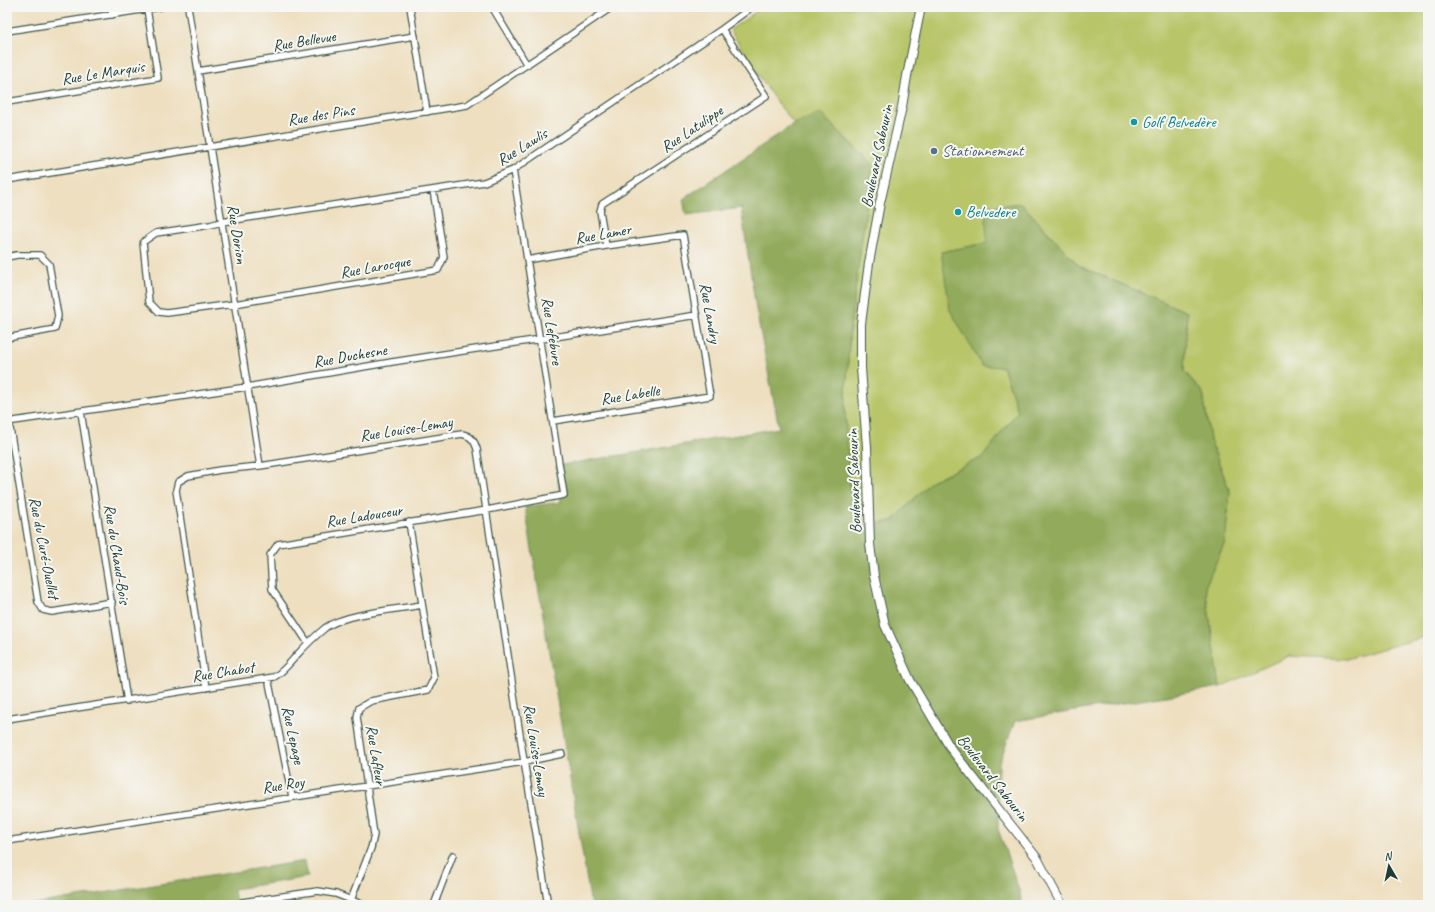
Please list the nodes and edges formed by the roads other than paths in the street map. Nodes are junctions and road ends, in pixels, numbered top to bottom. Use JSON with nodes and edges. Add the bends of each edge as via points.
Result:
{"nodes":[{"id":1,"x":111,"y":7,"type":"edge"},
{"id":2,"x":160,"y":7,"type":"edge"},
{"id":3,"x":188,"y":7,"type":"edge"},
{"id":4,"x":410,"y":7,"type":"edge"},
{"id":5,"x":492,"y":7,"type":"edge"},
{"id":6,"x":612,"y":7,"type":"edge"},
{"id":7,"x":749,"y":7,"type":"edge"},
{"id":8,"x":921,"y":7,"type":"edge"},
{"id":9,"x":147,"y":9,"type":"junction"},
{"id":10,"x":112,"y":14,"type":"junction"},
{"id":11,"x":722,"y":29,"type":"junction"},
{"id":12,"x":7,"y":31,"type":"edge"},
{"id":13,"x":415,"y":36,"type":"junction"},
{"id":14,"x":527,"y":65,"type":"junction"},
{"id":15,"x":198,"y":71,"type":"junction"},
{"id":16,"x":7,"y":102,"type":"edge"},
{"id":17,"x":427,"y":112,"type":"junction"},
{"id":18,"x":210,"y":146,"type":"junction"},
{"id":19,"x":513,"y":170,"type":"junction"},
{"id":20,"x":7,"y":180,"type":"edge"},
{"id":21,"x":433,"y":190,"type":"junction"},
{"id":22,"x":222,"y":222,"type":"junction"},
{"id":23,"x":683,"y":235,"type":"joint"},
{"id":24,"x":606,"y":246,"type":"junction"},
{"id":25,"x":7,"y":257,"type":"edge"},
{"id":26,"x":527,"y":260,"type":"junction"},
{"id":27,"x":234,"y":304,"type":"junction"},
{"id":28,"x":697,"y":314,"type":"junction"},
{"id":29,"x":7,"y":338,"type":"edge"},
{"id":30,"x":540,"y":339,"type":"junction"},
{"id":31,"x":247,"y":386,"type":"junction"},
{"id":32,"x":710,"y":396,"type":"joint"},
{"id":33,"x":82,"y":412,"type":"junction"},
{"id":34,"x":553,"y":421,"type":"junction"},
{"id":35,"x":8,"y":422,"type":"edge"},
{"id":36,"x":260,"y":466,"type":"junction"},
{"id":37,"x":564,"y":495,"type":"joint"},
{"id":38,"x":487,"y":510,"type":"junction"},
{"id":39,"x":409,"y":522,"type":"junction"},
{"id":40,"x":112,"y":602,"type":"junction"},
{"id":41,"x":422,"y":605,"type":"junction"},
{"id":42,"x":308,"y":643,"type":"junction"},
{"id":43,"x":268,"y":678,"type":"junction"},
{"id":44,"x":206,"y":688,"type":"junction"},
{"id":45,"x":127,"y":701,"type":"junction"},
{"id":46,"x":7,"y":719,"type":"edge"},
{"id":47,"x":562,"y":754,"type":"dead end"},
{"id":48,"x":524,"y":762,"type":"junction"},
{"id":49,"x":367,"y":786,"type":"junction"},
{"id":50,"x":292,"y":797,"type":"junction"},
{"id":51,"x":7,"y":840,"type":"edge"},
{"id":52,"x":453,"y":856,"type":"dead end"},
{"id":53,"x":351,"y":900,"type":"junction"},
{"id":54,"x":242,"y":902,"type":"dead end"},
{"id":55,"x":364,"y":905,"type":"edge"},
{"id":56,"x":434,"y":905,"type":"edge"},
{"id":57,"x":548,"y":905,"type":"edge"},
{"id":58,"x":1062,"y":905,"type":"edge"}],
"edges":[{"from":1,"to":10,"type":"street"},
{"from":2,"to":9,"type":"street"},
{"from":3,"to":15,"type":"street","name":"Rue Dorion"},
{"from":4,"to":13,"type":"street"},
{"from":5,"to":14,"type":"street"},
{"from":6,"to":14,"type":"street","name":"Rue des Pins"},
{"from":7,"to":11,"type":"street","name":"Rue Lawlis"},
{"from":8,"to":58,"type":"street","name":"Boulevard Sabourin","via":[[868,268],[861,324],[870,544],[874,576],[885,625],[910,680],[951,748],[1038,858]]},
{"from":9,"to":10,"type":"street"},
{"from":9,"to":16,"type":"street","name":"Rue Le Marquis","via":[[158,78]]},
{"from":10,"to":12,"type":"street"},
{"from":11,"to":19,"type":"street","name":"Rue Lawlis"},
{"from":11,"to":24,"type":"street","name":"Rue Latulippe","via":[[766,96],[602,204],[600,210]]},
{"from":13,"to":15,"type":"street","name":"Rue Bellevue"},
{"from":13,"to":17,"type":"street"},
{"from":14,"to":17,"type":"street","name":"Rue des Pins","via":[[467,105]]},
{"from":15,"to":18,"type":"street","name":"Rue Dorion"},
{"from":17,"to":18,"type":"street","name":"Rue des Pins"},
{"from":18,"to":20,"type":"street","name":"Rue des Pins"},
{"from":18,"to":22,"type":"street","name":"Rue Dorion"},
{"from":19,"to":21,"type":"street","name":"Rue Lawlis","via":[[484,182]]},
{"from":19,"to":26,"type":"street","name":"Rue Lefebvre"},
{"from":21,"to":22,"type":"street","name":"Rue Lawlis"},
{"from":21,"to":27,"type":"street","name":"Rue Larocque","via":[[444,257],[438,270]]},
{"from":22,"to":27,"type":"street","name":"Rue Dorion"},
{"from":22,"to":27,"type":"street","name":"Rue Lawlis","via":[[156,233],[143,242],[149,302],[159,312],[167,313]]},
{"from":23,"to":24,"type":"street","name":"Rue Lamer"},
{"from":23,"to":28,"type":"street","name":"Rue Landry"},
{"from":24,"to":26,"type":"street","name":"Rue Lamer"},
{"from":25,"to":29,"type":"street","via":[[40,255],[49,264],[58,316],[54,329]]},
{"from":26,"to":30,"type":"street","name":"Rue Lefebvre"},
{"from":27,"to":31,"type":"street","name":"Rue Dorion"},
{"from":28,"to":30,"type":"street","name":"Rue Duchesne"},
{"from":28,"to":32,"type":"street","name":"Rue Landry"},
{"from":30,"to":31,"type":"street","name":"Rue Duchesne"},
{"from":30,"to":34,"type":"street","name":"Rue Lefebvre"},
{"from":31,"to":33,"type":"street","name":"Rue Duchesne"},
{"from":31,"to":36,"type":"street","name":"Rue Dorion"},
{"from":32,"to":34,"type":"street","name":"Rue Labelle"},
{"from":33,"to":35,"type":"street","name":"Rue Duchesne"},
{"from":33,"to":40,"type":"street","name":"Rue du Chaud-Bois"},
{"from":34,"to":37,"type":"street","name":"Rue Lefebvre"},
{"from":35,"to":40,"type":"street","name":"Rue du Curé-Ouellet","via":[[38,602],[43,610],[52,612]]},
{"from":36,"to":38,"type":"street","name":"Rue Louise-Lemay","via":[[462,434],[469,435],[477,449]]},
{"from":36,"to":44,"type":"street","name":"Rue Louise-Lemay","via":[[188,476],[178,482],[176,490]]},
{"from":37,"to":38,"type":"street","name":"Rue Ladouceur"},
{"from":38,"to":39,"type":"street","name":"Rue Ladouceur"},
{"from":38,"to":48,"type":"street","name":"Rue Louise-Lemay"},
{"from":39,"to":41,"type":"street","name":"Rue Lafleur"},
{"from":39,"to":42,"type":"street","name":"Rue Ladouceur","via":[[278,544],[270,554],[272,589]]},
{"from":40,"to":45,"type":"street","name":"Rue du Chaud-Bois"},
{"from":41,"to":42,"type":"street","name":"Rue Chabot","via":[[350,617],[324,629]]},
{"from":41,"to":49,"type":"street","name":"Rue Lafleur","via":[[434,678],[428,690],[371,701],[359,708],[357,717]]},
{"from":42,"to":43,"type":"street","name":"Rue Chabot","via":[[281,672]]},
{"from":43,"to":44,"type":"street","name":"Rue Chabot"},
{"from":43,"to":50,"type":"street","name":"Rue Lepage"},
{"from":44,"to":45,"type":"street","name":"Rue Chabot"},
{"from":45,"to":46,"type":"street","name":"Rue Chabot"},
{"from":47,"to":48,"type":"street","name":"Rue Roy"},
{"from":48,"to":49,"type":"street","name":"Rue Roy"},
{"from":48,"to":57,"type":"street","name":"Rue Louise-Lemay"},
{"from":49,"to":50,"type":"street","name":"Rue Roy"},
{"from":49,"to":53,"type":"street","name":"Rue Lafleur","via":[[373,840]]},
{"from":50,"to":51,"type":"street","name":"Rue Roy"},
{"from":52,"to":56,"type":"street"},
{"from":53,"to":54,"type":"street","via":[[318,891]]},
{"from":53,"to":55,"type":"street"}]}
